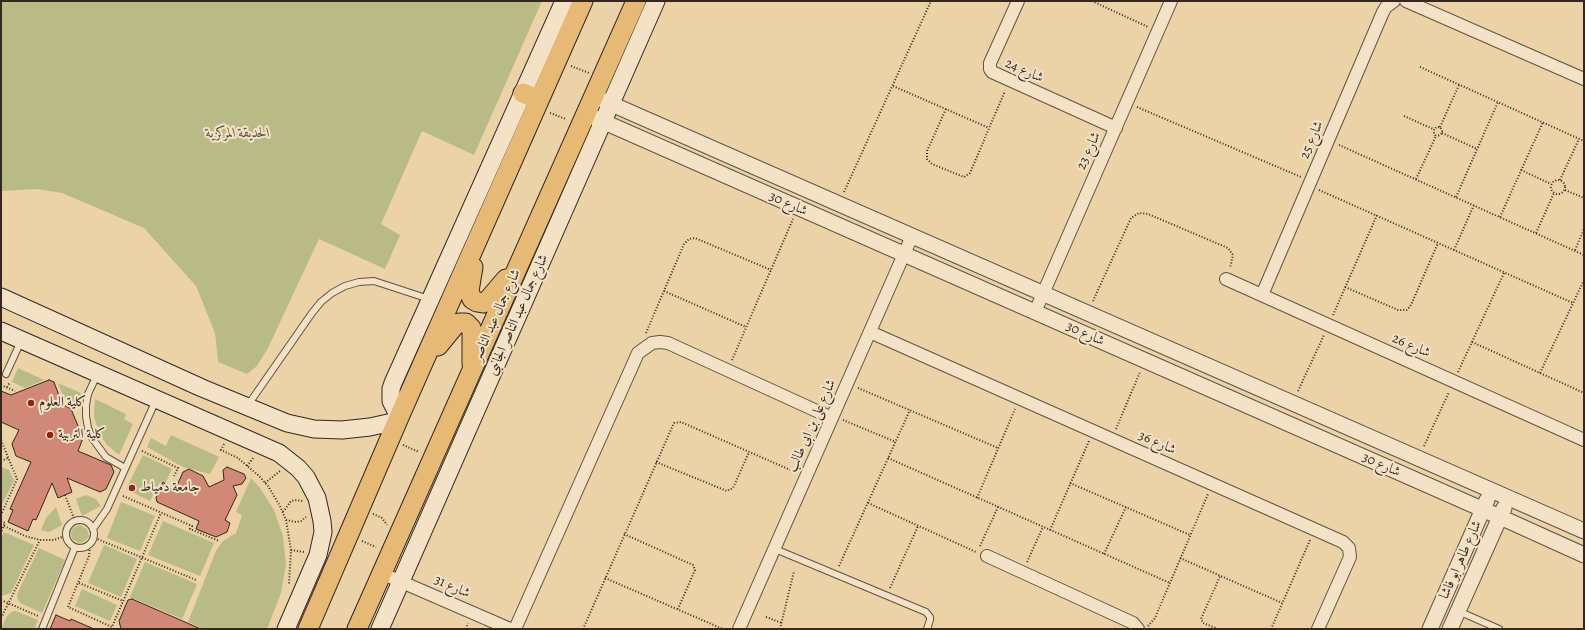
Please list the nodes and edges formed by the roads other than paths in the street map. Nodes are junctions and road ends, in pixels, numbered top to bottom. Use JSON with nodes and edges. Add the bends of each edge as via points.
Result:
{"nodes":[{"id":1,"x":564,"y":1,"type":"edge"},
{"id":2,"x":583,"y":1,"type":"edge"},
{"id":3,"x":636,"y":1,"type":"edge"},
{"id":4,"x":656,"y":1,"type":"edge"},
{"id":5,"x":1018,"y":1,"type":"edge"},
{"id":6,"x":1171,"y":1,"type":"edge"},
{"id":7,"x":1394,"y":1,"type":"edge"},
{"id":8,"x":1406,"y":1,"type":"edge"},
{"id":9,"x":1584,"y":79,"type":"edge"},
{"id":10,"x":533,"y":100,"type":"junction"},
{"id":11,"x":602,"y":100,"type":"junction"},
{"id":12,"x":590,"y":121,"type":"junction"},
{"id":13,"x":1116,"y":128,"type":"junction"},
{"id":14,"x":912,"y":236,"type":"junction"},
{"id":15,"x":478,"y":240,"type":"junction"},
{"id":16,"x":904,"y":255,"type":"junction"},
{"id":17,"x":519,"y":265,"type":"junction"},
{"id":18,"x":1226,"y":279,"type":"road end"},
{"id":19,"x":1043,"y":294,"type":"junction"},
{"id":20,"x":1262,"y":295,"type":"junction"},
{"id":21,"x":1,"y":297,"type":"edge"},
{"id":22,"x":430,"y":299,"type":"junction"},
{"id":23,"x":1035,"y":312,"type":"junction"},
{"id":24,"x":1,"y":331,"type":"edge"},
{"id":25,"x":870,"y":332,"type":"junction"},
{"id":26,"x":21,"y":340,"type":"junction"},
{"id":27,"x":422,"y":367,"type":"junction"},
{"id":28,"x":472,"y":369,"type":"junction"},
{"id":29,"x":98,"y":373,"type":"junction"},
{"id":30,"x":6,"y":374,"type":"dead end"},
{"id":31,"x":202,"y":388,"type":"junction"},
{"id":32,"x":157,"y":398,"type":"junction"},
{"id":33,"x":247,"y":407,"type":"junction"},
{"id":34,"x":191,"y":414,"type":"junction"},
{"id":35,"x":833,"y":417,"type":"junction"},
{"id":36,"x":399,"y":418,"type":"junction"},
{"id":37,"x":1584,"y":440,"type":"edge"},
{"id":38,"x":125,"y":468,"type":"junction"},
{"id":39,"x":1492,"y":490,"type":"junction"},
{"id":40,"x":1509,"y":497,"type":"junction"},
{"id":41,"x":1483,"y":510,"type":"junction"},
{"id":42,"x":1500,"y":516,"type":"junction"},
{"id":43,"x":93,"y":529,"type":"junction"},
{"id":44,"x":1584,"y":530,"type":"edge"},
{"id":45,"x":75,"y":547,"type":"junction"},
{"id":46,"x":775,"y":549,"type":"junction"},
{"id":47,"x":1584,"y":555,"type":"edge"},
{"id":48,"x":987,"y":556,"type":"dead end"},
{"id":49,"x":381,"y":573,"type":"junction"},
{"id":50,"x":401,"y":582,"type":"junction"},
{"id":51,"x":1458,"y":611,"type":"junction"},
{"id":52,"x":42,"y":629,"type":"edge"},
{"id":53,"x":286,"y":629,"type":"edge"},
{"id":54,"x":308,"y":629,"type":"edge"},
{"id":55,"x":357,"y":629,"type":"edge"},
{"id":56,"x":380,"y":629,"type":"edge"},
{"id":57,"x":510,"y":629,"type":"edge"},
{"id":58,"x":515,"y":629,"type":"edge"},
{"id":59,"x":739,"y":629,"type":"edge"},
{"id":60,"x":927,"y":629,"type":"edge"},
{"id":61,"x":1138,"y":629,"type":"edge"},
{"id":62,"x":1318,"y":629,"type":"edge"},
{"id":63,"x":1430,"y":629,"type":"edge"},
{"id":64,"x":1450,"y":629,"type":"edge"},
{"id":65,"x":1499,"y":629,"type":"edge"}],
"edges":[{"from":1,"to":10,"type":"main road"},
{"from":2,"to":10,"type":"main road","via":[[556,60]]},
{"from":3,"to":11,"type":"main road","name":"شارع جمال عبد الناصر","via":[[602,78]]},
{"from":4,"to":11,"type":"main road"},
{"from":5,"to":13,"type":"street","name":"شارع 24","via":[[990,66],[994,75]]},
{"from":6,"to":13,"type":"street","name":"شارع 23"},
{"from":7,"to":20,"type":"street","name":"شارع 25","via":[[1386,6],[1383,12]]},
{"from":8,"to":9,"type":"street"},
{"from":10,"to":15,"type":"main road"},
{"from":10,"to":22,"type":"main road"},
{"from":11,"to":12,"type":"main road","name":"شارع جمال عبد الناصر"},
{"from":11,"to":14,"type":"street","name":"شارع 30"},
{"from":12,"to":16,"type":"street","name":"شارع 30"},
{"from":12,"to":17,"type":"main road","name":"شارع جمال عبد الناصر"},
{"from":12,"to":50,"type":"main road","name":"شارع جمال عبد الناصر الجانبى"},
{"from":13,"to":19,"type":"street","name":"شارع 23"},
{"from":14,"to":16,"type":"street","name":"شارع على بن ابى طالب"},
{"from":14,"to":19,"type":"street","name":"شارع 30"},
{"from":15,"to":17,"type":"main road","via":[[469,291],[474,301],[482,303],[488,300]]},
{"from":15,"to":27,"type":"main road"},
{"from":16,"to":23,"type":"street","name":"شارع 30"},
{"from":16,"to":25,"type":"street","name":"شارع على بن ابى طالب"},
{"from":17,"to":28,"type":"main road","name":"شارع جمال عبد الناصر"},
{"from":18,"to":20,"type":"street","name":"شارع 26"},
{"from":19,"to":23,"type":"street","name":"شارع 23"},
{"from":19,"to":39,"type":"street","name":"شارع 30"},
{"from":20,"to":37,"type":"street","name":"شارع 26"},
{"from":21,"to":31,"type":"main road"},
{"from":22,"to":33,"type":"lane","via":[[374,282],[359,282],[332,292],[312,313]]},
{"from":22,"to":36,"type":"main road","via":[[391,389],[391,401]]},
{"from":23,"to":41,"type":"street","name":"شارع 30"},
{"from":24,"to":26,"type":"main road"},
{"from":25,"to":35,"type":"street","name":"شارع على بن ابى طالب"},
{"from":25,"to":62,"type":"street","name":"شارع 36","via":[[1343,542],[1349,548],[1350,557]]},
{"from":26,"to":29,"type":"main road"},
{"from":26,"to":30,"type":"lane"},
{"from":27,"to":28,"type":"main road","via":[[454,326],[463,323],[469,325],[472,331]]},
{"from":27,"to":36,"type":"main road"},
{"from":28,"to":49,"type":"main road","name":"شارع جمال عبد الناصر"},
{"from":29,"to":32,"type":"main road"},
{"from":29,"to":38,"type":"lane","via":[[88,394],[88,428],[106,457]]},
{"from":31,"to":33,"type":"main road"},
{"from":31,"to":34,"type":"main road"},
{"from":32,"to":34,"type":"main road"},
{"from":32,"to":38,"type":"lane"},
{"from":33,"to":36,"type":"main road","via":[[287,423],[328,430],[370,428]]},
{"from":34,"to":53,"type":"main road","via":[[279,453],[306,477],[317,498],[321,509],[321,543]]},
{"from":35,"to":46,"type":"street","name":"شارع على بن ابى طالب"},
{"from":35,"to":58,"type":"street","via":[[668,343],[652,344],[638,353]]},
{"from":36,"to":54,"type":"main road"},
{"from":38,"to":43,"type":"lane","via":[[104,514]]},
{"from":39,"to":40,"type":"street","name":"شارع 30"},
{"from":39,"to":41,"type":"street","name":"شارع طاهر ابو فاشا"},
{"from":40,"to":42,"type":"street","name":"شارع طاهر ابو فاشا"},
{"from":40,"to":44,"type":"street","name":"شارع 30"},
{"from":41,"to":42,"type":"street","name":"شارع 30"},
{"from":41,"to":63,"type":"street","name":"شارع طاهر ابو فاشا"},
{"from":42,"to":47,"type":"street","name":"شارع 30"},
{"from":42,"to":51,"type":"street","name":"شارع طاهر ابو فاشا"},
{"from":43,"to":45,"type":"lane","via":[[94,537],[90,544],[83,548]]},
{"from":43,"to":45,"type":"lane","via":[[85,521],[76,521],[68,527],[69,542]]},
{"from":45,"to":52,"type":"lane"},
{"from":46,"to":59,"type":"street","name":"شارع على بن ابى طالب"},
{"from":46,"to":60,"type":"lane","via":[[926,612],[930,617]]},
{"from":48,"to":61,"type":"street","via":[[1133,623]]},
{"from":49,"to":50,"type":"street","name":"شارع 31"},
{"from":49,"to":55,"type":"main road","name":"شارع جمال عبد الناصر"},
{"from":50,"to":56,"type":"main road","name":"شارع جمال عبد الناصر الجانبى"},
{"from":50,"to":57,"type":"street","name":"شارع 31"},
{"from":51,"to":64,"type":"street","name":"شارع طاهر ابو فاشا"},
{"from":51,"to":65,"type":"lane"}]}
